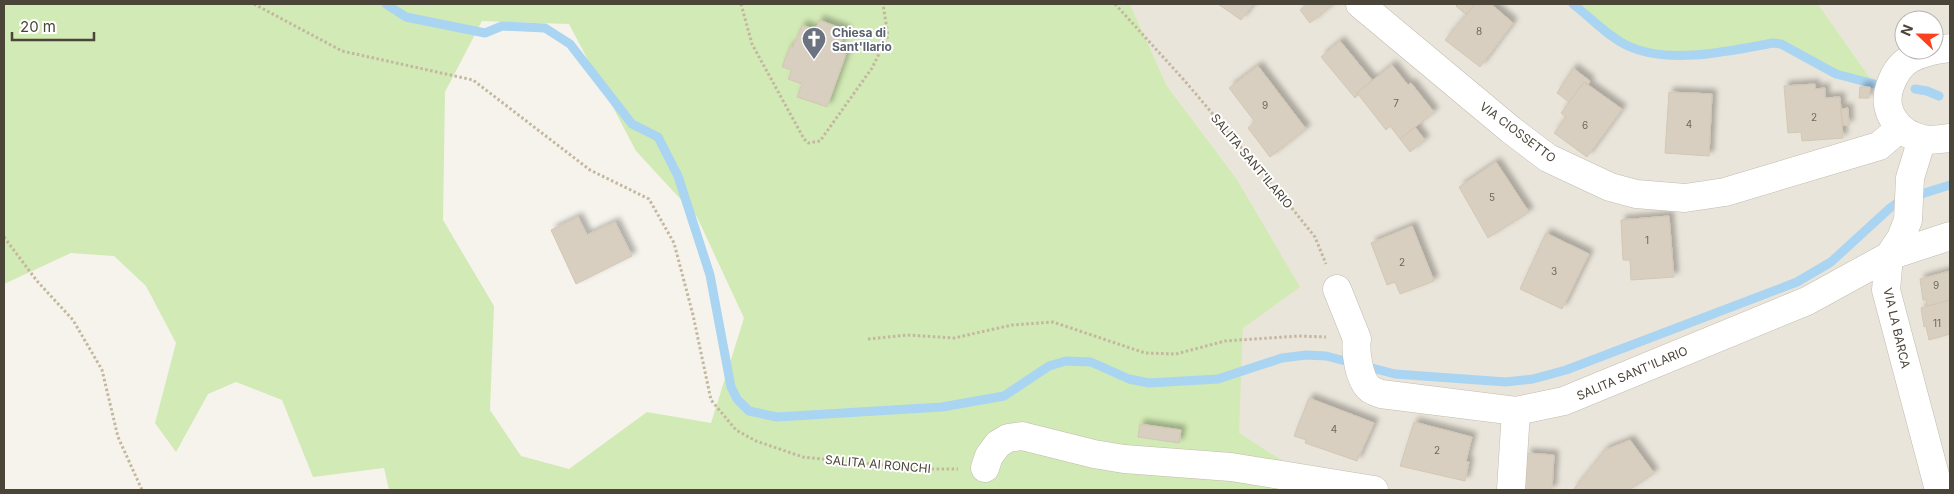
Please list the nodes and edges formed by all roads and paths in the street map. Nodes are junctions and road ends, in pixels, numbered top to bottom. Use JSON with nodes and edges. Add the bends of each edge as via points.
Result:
{"nodes":[{"id":1,"x":254,"y":4,"type":"edge"},
{"id":2,"x":741,"y":4,"type":"edge"},
{"id":3,"x":883,"y":4,"type":"edge"},
{"id":4,"x":1115,"y":4,"type":"edge"},
{"id":5,"x":1360,"y":4,"type":"edge"},
{"id":6,"x":1950,"y":48,"type":"edge"},
{"id":7,"x":1911,"y":133,"type":"junction"},
{"id":8,"x":1950,"y":138,"type":"edge"},
{"id":9,"x":1950,"y":236,"type":"edge"},
{"id":10,"x":4,"y":237,"type":"edge"},
{"id":11,"x":1889,"y":256,"type":"junction"},
{"id":12,"x":1337,"y":289,"type":"joint"},
{"id":13,"x":868,"y":339,"type":"dead end"},
{"id":14,"x":1356,"y":343,"type":"junction"},
{"id":15,"x":1516,"y":412,"type":"junction"},
{"id":16,"x":985,"y":468,"type":"joint"},
{"id":17,"x":142,"y":490,"type":"edge"},
{"id":18,"x":1374,"y":490,"type":"edge"},
{"id":19,"x":1511,"y":490,"type":"edge"},
{"id":20,"x":1939,"y":490,"type":"edge"}],
"edges":[{"from":1,"to":16,"type":"path","name":"SALITA AI RONCHI","via":[[342,51],[472,80],[590,170],[649,200],[674,244],[711,400],[736,430],[756,441],[803,457],[920,469]]},
{"from":2,"to":3,"type":"path","via":[[752,44],[808,143],[820,141],[872,68],[888,36]]},
{"from":4,"to":12,"type":"path","name":"SALITA SANT'ILARIO","via":[[1184,80],[1315,237]]},
{"from":5,"to":7,"type":"street","name":"VIA CIOSSETTO","via":[[1548,158],[1610,187],[1636,194],[1685,198],[1725,192],[1879,146]]},
{"from":6,"to":7,"type":"street","via":[[1926,52],[1910,59],[1893,77],[1887,94],[1889,111]]},
{"from":7,"to":8,"type":"street"},
{"from":7,"to":11,"type":"street","name":"VIA LA BARCA","via":[[1910,198],[1901,238]]},
{"from":9,"to":11,"type":"street","name":"SALITA SANT'ILARIO"},
{"from":10,"to":17,"type":"path","via":[[37,281],[73,320],[102,370],[118,437]]},
{"from":11,"to":15,"type":"street","name":"SALITA SANT'ILARIO","via":[[1807,301],[1564,401]]},
{"from":11,"to":20,"type":"street","name":"VIA LA BARCA","via":[[1886,290]]},
{"from":12,"to":14,"type":"street"},
{"from":13,"to":14,"type":"path","via":[[907,335],[954,338],[1012,325],[1053,322],[1145,352],[1176,354],[1226,341],[1300,336]]},
{"from":14,"to":15,"type":"street","name":"SALITA SANT'ILARIO","via":[[1363,379],[1381,394]]},
{"from":15,"to":19,"type":"street"},
{"from":16,"to":18,"type":"street","via":[[998,444],[1008,438],[1022,436],[1124,459],[1231,466]]}]}
